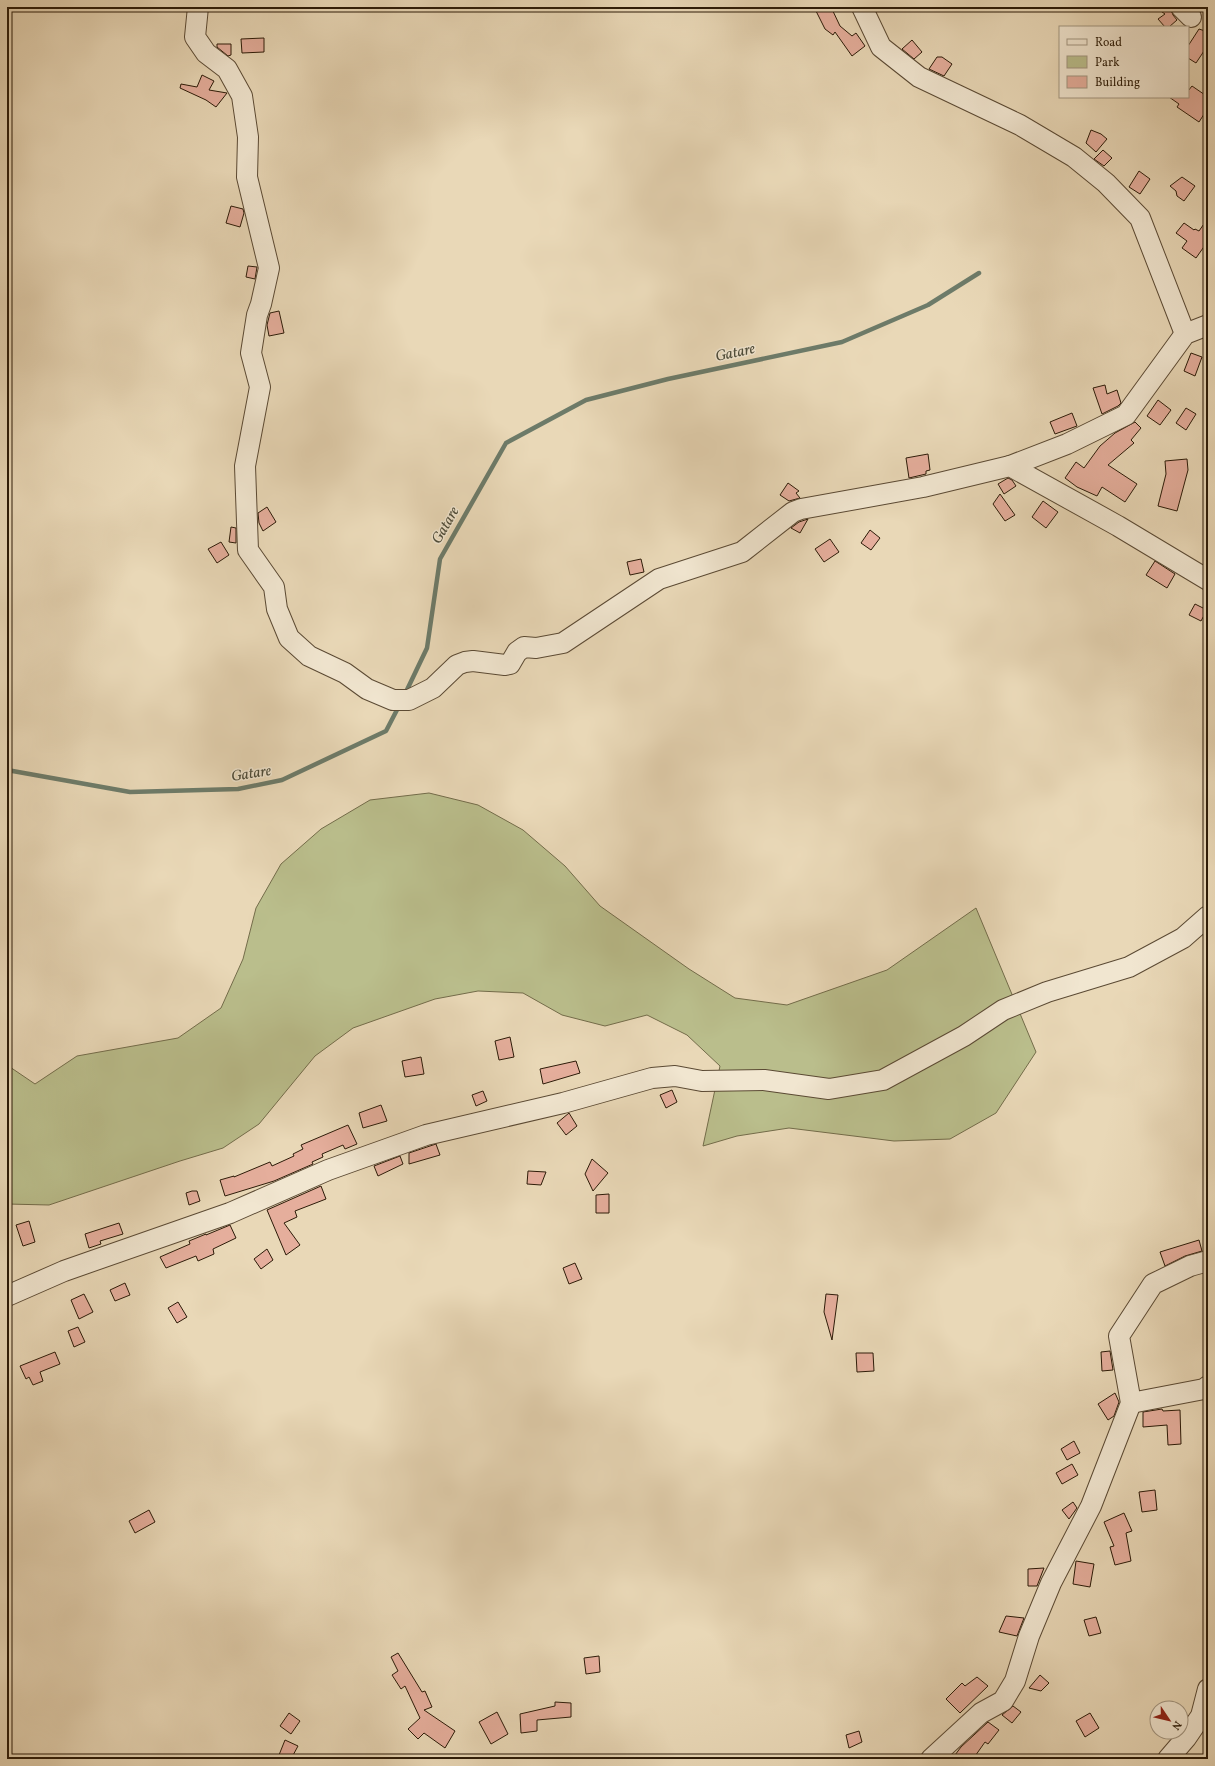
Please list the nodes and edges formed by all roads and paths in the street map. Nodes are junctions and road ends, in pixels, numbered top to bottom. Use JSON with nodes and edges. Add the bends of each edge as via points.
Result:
{"nodes":[{"id":1,"x":198,"y":7,"type":"edge"},
{"id":2,"x":862,"y":7,"type":"edge"},
{"id":3,"x":1208,"y":326,"type":"edge"},
{"id":4,"x":1185,"y":334,"type":"junction"},
{"id":5,"x":1010,"y":466,"type":"junction"},
{"id":6,"x":1208,"y":580,"type":"edge"},
{"id":7,"x":1208,"y":916,"type":"edge"},
{"id":8,"x":1208,"y":1261,"type":"edge"},
{"id":9,"x":7,"y":1296,"type":"edge"},
{"id":10,"x":1208,"y":1386,"type":"edge"},
{"id":11,"x":1131,"y":1403,"type":"junction"},
{"id":12,"x":1208,"y":1689,"type":"edge"},
{"id":13,"x":931,"y":1759,"type":"edge"},
{"id":14,"x":1168,"y":1759,"type":"edge"}],
"edges":[{"from":1,"to":5,"type":"street","via":[[195,37],[206,53],[227,69],[242,96],[248,137],[247,177],[269,268],[256,315],[251,352],[260,387],[245,466],[248,550],[274,587],[277,609],[289,638],[309,656],[345,673],[367,689],[393,700],[409,700],[433,688],[457,665],[465,662],[505,665],[510,664],[517,652],[524,647],[536,648],[563,643],[659,579],[742,552],[793,512],[801,509],[923,487]]},
{"from":2,"to":4,"type":"street","via":[[881,47],[919,77],[1020,125],[1074,157],[1106,183],[1140,218]]},
{"from":3,"to":4,"type":"street"},
{"from":4,"to":5,"type":"street","via":[[1126,415],[1068,444]]},
{"from":5,"to":6,"type":"street"},
{"from":7,"to":9,"type":"street","via":[[1183,938],[1129,967],[1047,992],[1003,1010],[964,1036],[883,1080],[829,1088],[764,1080],[702,1081],[675,1076],[652,1078],[563,1103],[426,1135],[328,1170],[230,1213],[64,1271]]},
{"from":8,"to":11,"type":"street","via":[[1190,1266],[1153,1284],[1119,1336]]},
{"from":10,"to":11,"type":"street","via":[[1204,1389]]},
{"from":11,"to":13,"type":"street","via":[[1091,1506],[1051,1583],[1029,1636],[1015,1681],[1003,1701],[980,1713]]},
{"from":12,"to":14,"type":"street","via":[[1201,1716]]}]}
